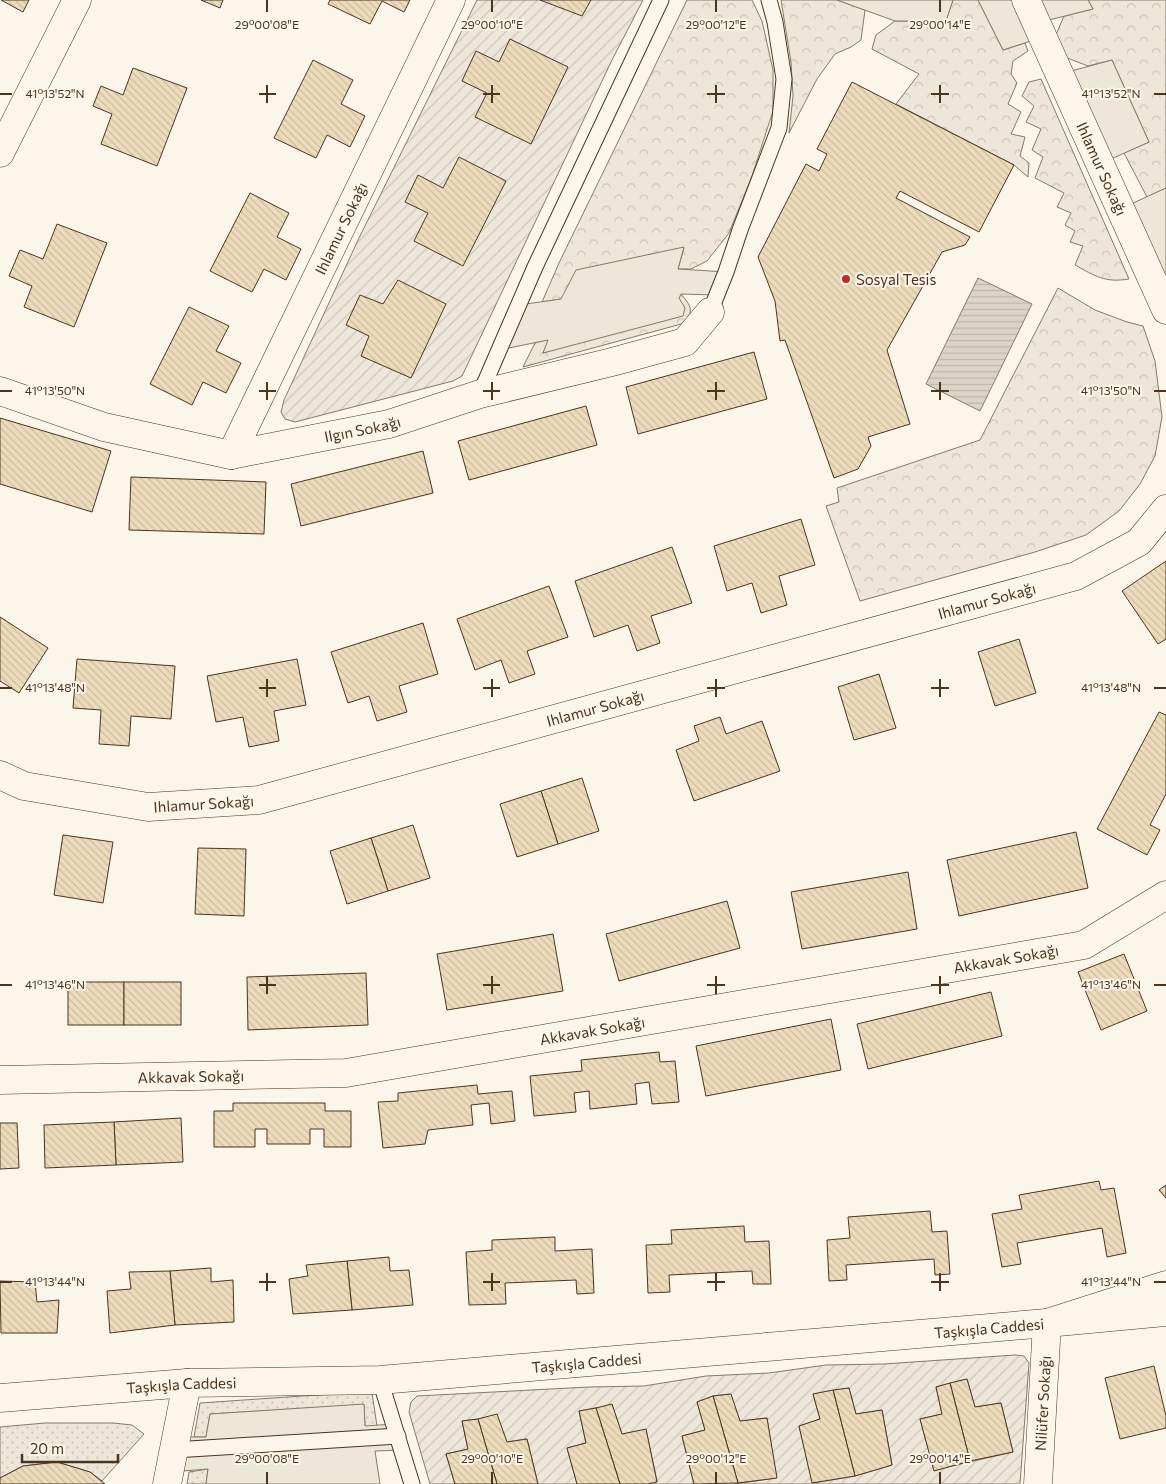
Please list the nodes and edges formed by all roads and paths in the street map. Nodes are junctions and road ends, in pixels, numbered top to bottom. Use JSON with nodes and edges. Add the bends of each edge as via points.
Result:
{"nodes":[{"id":1,"x":77,"y":0,"type":"edge"},
{"id":2,"x":451,"y":0,"type":"edge"},
{"id":3,"x":661,"y":0,"type":"edge"},
{"id":4,"x":768,"y":0,"type":"edge"},
{"id":5,"x":1026,"y":0,"type":"edge"},
{"id":6,"x":0,"y":153,"type":"edge"},
{"id":7,"x":1166,"y":310,"type":"edge"},
{"id":8,"x":710,"y":312,"type":"joint"},
{"id":9,"x":0,"y":391,"type":"edge"},
{"id":10,"x":480,"y":394,"type":"junction"},
{"id":11,"x":231,"y":456,"type":"junction"},
{"id":12,"x":1166,"y":509,"type":"edge"},
{"id":13,"x":0,"y":775,"type":"edge"},
{"id":14,"x":1166,"y":895,"type":"edge"},
{"id":15,"x":0,"y":1080,"type":"edge"},
{"id":16,"x":1166,"y":1285,"type":"edge"},
{"id":17,"x":1166,"y":1312,"type":"edge"},
{"id":18,"x":1047,"y":1323,"type":"junction"},
{"id":19,"x":380,"y":1380,"type":"junction"},
{"id":20,"x":187,"y":1383,"type":"junction"},
{"id":21,"x":0,"y":1398,"type":"edge"},
{"id":22,"x":398,"y":1436,"type":"junction"},
{"id":23,"x":174,"y":1450,"type":"junction"},
{"id":24,"x":167,"y":1484,"type":"edge"},
{"id":25,"x":412,"y":1484,"type":"edge"},
{"id":26,"x":1038,"y":1484,"type":"edge"}],
"edges":[{"from":1,"to":6,"type":"street"},
{"from":2,"to":11,"type":"street","name":"Ihlamur Sokağı"},
{"from":3,"to":10,"type":"lane","via":[[535,267]]},
{"from":4,"to":8,"type":"lane","via":[[784,79],[779,128]]},
{"from":5,"to":7,"type":"street","name":"Ihlamur Sokağı"},
{"from":8,"to":10,"type":"street","name":"Ilgın Sokağı","via":[[685,342]]},
{"from":9,"to":11,"type":"street","name":"Ilgın Sokağı","via":[[104,427]]},
{"from":10,"to":11,"type":"street","name":"Ilgın Sokağı","via":[[389,424]]},
{"from":12,"to":13,"type":"street","name":"Ihlamur Sokağı","via":[[1139,542],[1076,576],[259,800],[148,807],[24,786]]},
{"from":14,"to":15,"type":"street","name":"Akkavak Sokağı","via":[[1084,945],[346,1073]]},
{"from":16,"to":18,"type":"street","name":"Taşkışla Caddesi"},
{"from":17,"to":18,"type":"street"},
{"from":18,"to":19,"type":"street","name":"Taşkışla Caddesi"},
{"from":18,"to":26,"type":"street","name":"Nilüfer Sokağı"},
{"from":19,"to":20,"type":"street","name":"Taşkışla Caddesi"},
{"from":19,"to":22,"type":"lane"},
{"from":20,"to":21,"type":"street","name":"Taşkışla Caddesi"},
{"from":20,"to":23,"type":"street"},
{"from":22,"to":23,"type":"lane"},
{"from":22,"to":25,"type":"lane"},
{"from":23,"to":24,"type":"street"}]}
